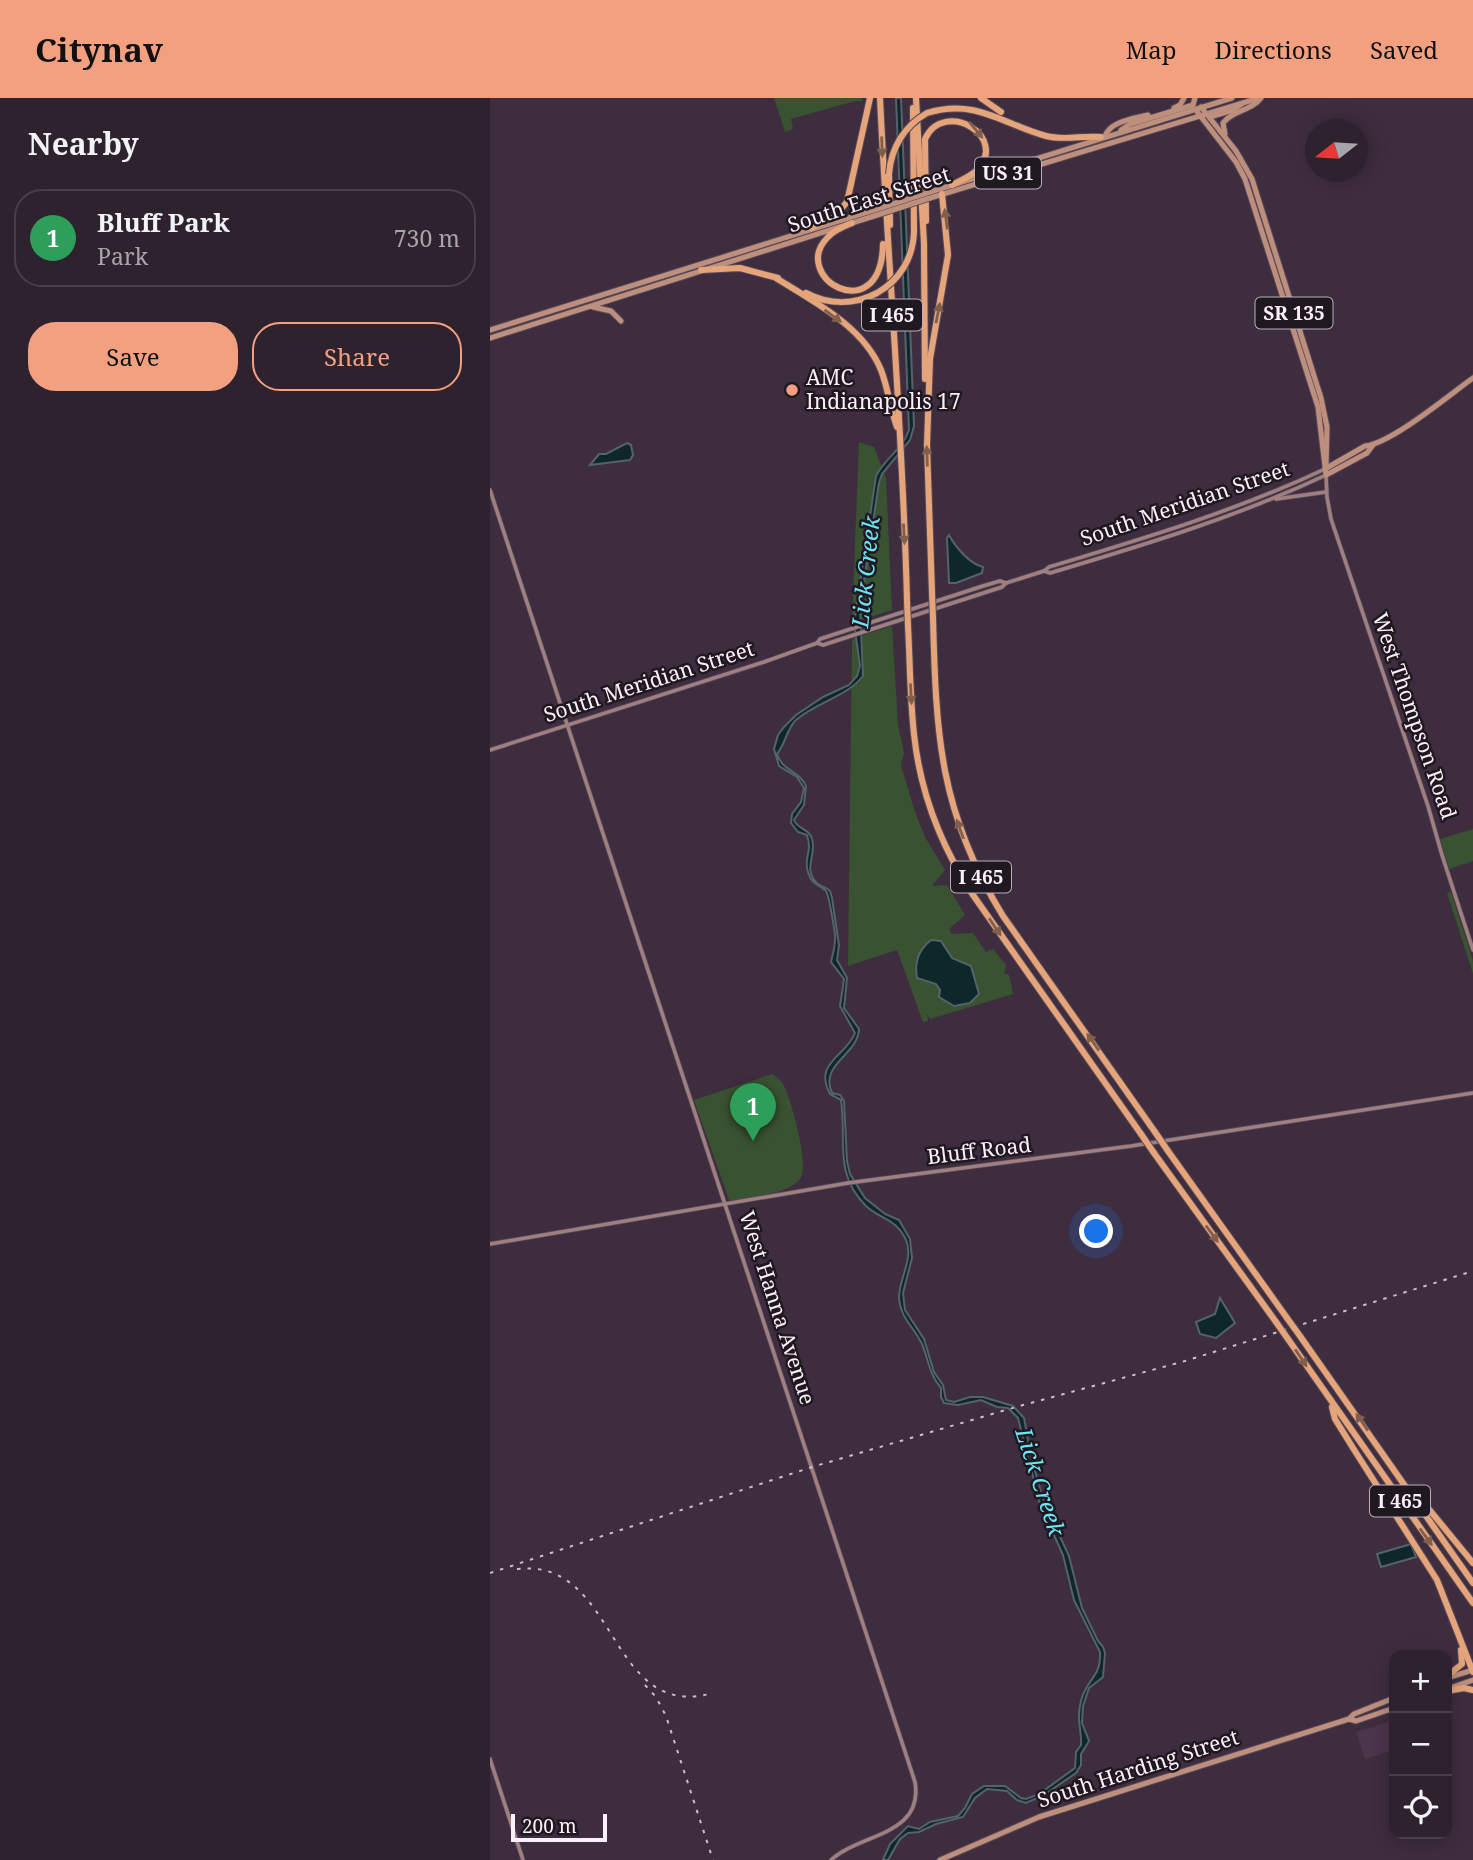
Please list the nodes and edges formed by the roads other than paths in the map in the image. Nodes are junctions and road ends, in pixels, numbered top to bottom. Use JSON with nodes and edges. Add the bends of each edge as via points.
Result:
{"nodes":[{"id":1,"x":870,"y":98,"type":"edge"},
{"id":2,"x":880,"y":98,"type":"edge"},
{"id":3,"x":915,"y":98,"type":"edge"},
{"id":4,"x":981,"y":98,"type":"edge"},
{"id":5,"x":1186,"y":98,"type":"edge"},
{"id":6,"x":1195,"y":98,"type":"edge"},
{"id":7,"x":1232,"y":98,"type":"edge"},
{"id":8,"x":1250,"y":98,"type":"edge"},
{"id":9,"x":1260,"y":98,"type":"edge"},
{"id":10,"x":1244,"y":103,"type":"junction"},
{"id":11,"x":1197,"y":107,"type":"junction"},
{"id":12,"x":1205,"y":116,"type":"junction"},
{"id":13,"x":1020,"y":125,"type":"junction"},
{"id":14,"x":1118,"y":133,"type":"junction"},
{"id":15,"x":1103,"y":137,"type":"junction"},
{"id":16,"x":1226,"y":137,"type":"junction"},
{"id":17,"x":1093,"y":148,"type":"junction"},
{"id":18,"x":952,"y":185,"type":"junction"},
{"id":19,"x":943,"y":194,"type":"junction"},
{"id":20,"x":930,"y":195,"type":"junction"},
{"id":21,"x":884,"y":197,"type":"junction"},
{"id":22,"x":874,"y":213,"type":"junction"},
{"id":23,"x":852,"y":223,"type":"junction"},
{"id":24,"x":811,"y":228,"type":"junction"},
{"id":25,"x":924,"y":244,"type":"junction"},
{"id":26,"x":887,"y":248,"type":"junction"},
{"id":27,"x":701,"y":270,"type":"junction"},
{"id":28,"x":776,"y":278,"type":"junction"},
{"id":29,"x":590,"y":306,"type":"junction"},
{"id":30,"x":621,"y":321,"type":"dead end"},
{"id":31,"x":516,"y":322,"type":"junction"},
{"id":32,"x":504,"y":325,"type":"junction"},
{"id":33,"x":490,"y":330,"type":"edge"},
{"id":34,"x":511,"y":331,"type":"junction"},
{"id":35,"x":502,"y":334,"type":"junction"},
{"id":36,"x":490,"y":338,"type":"edge"},
{"id":37,"x":1473,"y":377,"type":"edge"},
{"id":38,"x":927,"y":430,"type":"junction"},
{"id":39,"x":900,"y":434,"type":"junction"},
{"id":40,"x":1325,"y":472,"type":"junction"},
{"id":41,"x":490,"y":490,"type":"edge"},
{"id":42,"x":1326,"y":492,"type":"junction"},
{"id":43,"x":1275,"y":499,"type":"junction"},
{"id":44,"x":1044,"y":571,"type":"junction"},
{"id":45,"x":1006,"y":583,"type":"junction"},
{"id":46,"x":817,"y":643,"type":"junction"},
{"id":47,"x":568,"y":725,"type":"junction"},
{"id":48,"x":490,"y":750,"type":"edge"},
{"id":49,"x":1473,"y":950,"type":"edge"},
{"id":50,"x":1473,"y":1093,"type":"edge"},
{"id":51,"x":726,"y":1204,"type":"junction"},
{"id":52,"x":490,"y":1244,"type":"edge"},
{"id":53,"x":1330,"y":1401,"type":"junction"},
{"id":54,"x":1396,"y":1471,"type":"junction"},
{"id":55,"x":1473,"y":1563,"type":"edge"},
{"id":56,"x":1473,"y":1583,"type":"edge"},
{"id":57,"x":1473,"y":1603,"type":"edge"},
{"id":58,"x":1453,"y":1618,"type":"junction"},
{"id":59,"x":1473,"y":1671,"type":"edge"},
{"id":60,"x":1452,"y":1674,"type":"edge"},
{"id":61,"x":1452,"y":1676,"type":"edge"},
{"id":62,"x":1473,"y":1680,"type":"edge"},
{"id":63,"x":1452,"y":1688,"type":"edge"},
{"id":64,"x":1452,"y":1690,"type":"edge"},
{"id":65,"x":1473,"y":1690,"type":"edge"},
{"id":66,"x":1389,"y":1700,"type":"edge"},
{"id":67,"x":1389,"y":1709,"type":"edge"},
{"id":68,"x":1349,"y":1719,"type":"junction"},
{"id":69,"x":490,"y":1759,"type":"edge"},
{"id":70,"x":523,"y":1860,"type":"edge"},
{"id":71,"x":831,"y":1860,"type":"edge"},
{"id":72,"x":940,"y":1860,"type":"edge"}],
"edges":[{"from":1,"to":24,"type":"highway","via":[[847,202],[834,217]]},
{"from":2,"to":21,"type":"highway","number":"I 465","one_way":true},
{"from":3,"to":25,"type":"highway","number":"I 465"},
{"from":3,"to":28,"type":"highway","bridge":true,"via":[[914,232],[906,264],[896,279],[854,302],[813,297]]},
{"from":4,"to":13,"type":"highway","number":"US 31"},
{"from":5,"to":11,"type":"main road"},
{"from":5,"to":15,"type":"main road","via":[[1177,106],[1115,125]]},
{"from":6,"to":11,"type":"main road"},
{"from":7,"to":11,"type":"main road","name":"South East Street","number":"US 31"},
{"from":8,"to":10,"type":"main road"},
{"from":9,"to":10,"type":"main road","name":"South East Street","number":"US 31"},
{"from":9,"to":16,"type":"main road","via":[[1225,120]]},
{"from":10,"to":12,"type":"main road","name":"South East Street","number":"US 31"},
{"from":11,"to":12,"type":"main road","number":"SR 135"},
{"from":11,"to":14,"type":"main road","name":"South East Street","number":"US 31"},
{"from":12,"to":16,"type":"main road","number":"SR 135"},
{"from":12,"to":17,"type":"main road","name":"South East Street","number":"US 31"},
{"from":12,"to":40,"type":"main road","number":"SR 135","via":[[1245,179],[1318,407]]},
{"from":13,"to":15,"type":"highway","number":"US 31","via":[[1058,138]]},
{"from":13,"to":26,"type":"highway","bridge":true,"via":[[969,104],[945,106],[914,122],[893,154]]},
{"from":14,"to":15,"type":"main road","name":"South East Street","number":"US 31"},
{"from":14,"to":17,"type":"main road"},
{"from":15,"to":18,"type":"main road","name":"South East Street"},
{"from":16,"to":40,"type":"main road","number":"SR 135","via":[[1252,179],[1321,398],[1327,427]]},
{"from":17,"to":19,"type":"main road","name":"South East Street","number":"US 31"},
{"from":18,"to":20,"type":"main road","name":"South East Street"},
{"from":25,"to":18,"type":"highway","one_way":true,"via":[[925,139],[931,126],[944,117],[967,119],[978,128],[986,149],[978,169]]},
{"from":19,"to":20,"type":"main road","name":"South East Street","number":"US 31"},
{"from":38,"to":19,"type":"highway","one_way":true,"via":[[930,359],[948,256]]},
{"from":20,"to":22,"type":"main road","name":"South East Street","number":"US 31","bridge":true},
{"from":21,"to":23,"type":"highway","number":"US 31","via":[[880,270],[870,284],[849,291],[826,280],[818,261],[827,237]]},
{"from":21,"to":26,"type":"highway","number":"I 465"},
{"from":22,"to":23,"type":"main road","name":"South East Street","number":"US 31"},
{"from":22,"to":24,"type":"main road","name":"South East Street"},
{"from":23,"to":27,"type":"main road","name":"South East Street"},
{"from":24,"to":31,"type":"main road","name":"South East Street"},
{"from":25,"to":38,"type":"highway","number":"I 465"},
{"from":26,"to":39,"type":"highway","number":"I 465"},
{"from":27,"to":28,"type":"highway","via":[[740,268]]},
{"from":27,"to":29,"type":"main road","name":"South East Street"},
{"from":28,"to":39,"type":"highway","one_way":true,"via":[[864,342],[881,369]]},
{"from":29,"to":30,"type":"main road","via":[[608,310]]},
{"from":29,"to":34,"type":"main road","name":"South East Street"},
{"from":31,"to":32,"type":"main road","name":"South East Street"},
{"from":31,"to":34,"type":"main road"},
{"from":32,"to":33,"type":"main road","name":"South East Street"},
{"from":32,"to":35,"type":"main road"},
{"from":34,"to":35,"type":"main road","name":"South East Street"},
{"from":35,"to":36,"type":"main road","name":"South East Street"},
{"from":37,"to":40,"type":"main road","name":"South Meridian Street","via":[[1421,416]]},
{"from":54,"to":38,"type":"highway","number":"I 465","one_way":true,"bridge":true,"via":[[1003,916],[965,843],[939,744]]},
{"from":39,"to":53,"type":"highway","number":"I 465","one_way":true,"bridge":true,"via":[[917,756],[930,810],[954,866]]},
{"from":40,"to":42,"type":"main road","name":"West Thompson Road"},
{"from":40,"to":43,"type":"main road","name":"South Meridian Street"},
{"from":40,"to":44,"type":"main road","name":"South Meridian Street"},
{"from":41,"to":47,"type":"main road","name":"West Hanna Avenue"},
{"from":42,"to":43,"type":"main road","name":"South Meridian Street"},
{"from":42,"to":49,"type":"main road","name":"West Thompson Road"},
{"from":43,"to":44,"type":"main road","name":"South Meridian Street","via":[[1110,555]]},
{"from":44,"to":45,"type":"main road","name":"South Meridian Street"},
{"from":45,"to":46,"type":"main road","name":"South Meridian Street"},
{"from":45,"to":46,"type":"main road","name":"South Meridian Street","via":[[983,586]]},
{"from":46,"to":47,"type":"main road","name":"South Meridian Street"},
{"from":47,"to":48,"type":"main road","name":"South Meridian Street"},
{"from":47,"to":51,"type":"main road","name":"West Hanna Avenue"},
{"from":50,"to":51,"type":"main road","name":"Bluff Road"},
{"from":51,"to":52,"type":"main road","name":"Bluff Road"},
{"from":51,"to":71,"type":"main road","name":"West Hanna Avenue","via":[[915,1784],[915,1802],[901,1823]]},
{"from":53,"to":57,"type":"highway","number":"I 465","one_way":true},
{"from":53,"to":58,"type":"highway","via":[[1335,1419],[1428,1562]]},
{"from":54,"to":55,"type":"highway"},
{"from":54,"to":56,"type":"highway","number":"I 465"},
{"from":58,"to":59,"type":"highway"},
{"from":58,"to":60,"type":"highway","via":[[1463,1660]]},
{"from":59,"to":61,"type":"main road"},
{"from":62,"to":63,"type":"main road"},
{"from":64,"to":65,"type":"highway"},
{"from":66,"to":68,"type":"main road","name":"South Harding Street"},
{"from":67,"to":68,"type":"main road","name":"South Harding Street","via":[[1356,1721]]},
{"from":68,"to":72,"type":"main road","name":"South Harding Street","via":[[1039,1817]]},
{"from":69,"to":70,"type":"main road"}]}
